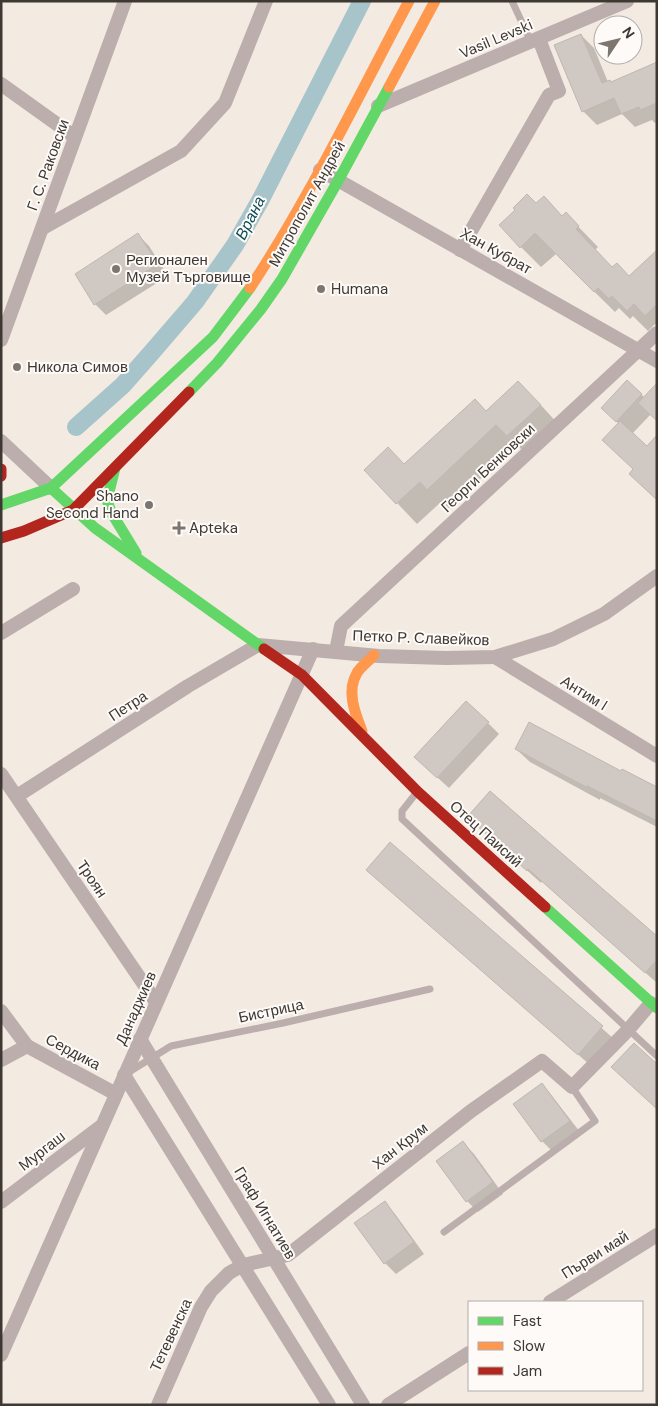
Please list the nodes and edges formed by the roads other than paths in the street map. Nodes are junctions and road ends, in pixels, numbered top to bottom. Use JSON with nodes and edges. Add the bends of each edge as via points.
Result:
{"nodes":[{"id":1,"x":125,"y":1,"type":"edge"},
{"id":2,"x":266,"y":1,"type":"edge"},
{"id":3,"x":409,"y":1,"type":"edge"},
{"id":4,"x":435,"y":1,"type":"edge"},
{"id":5,"x":512,"y":1,"type":"edge"},
{"id":6,"x":627,"y":1,"type":"edge"},
{"id":7,"x":535,"y":40,"type":"junction"},
{"id":8,"x":1,"y":84,"type":"edge"},
{"id":9,"x":378,"y":106,"type":"junction"},
{"id":10,"x":76,"y":137,"type":"junction"},
{"id":11,"x":320,"y":170,"type":"junction"},
{"id":12,"x":338,"y":181,"type":"junction"},
{"id":13,"x":43,"y":228,"type":"junction"},
{"id":14,"x":460,"y":250,"type":"junction"},
{"id":15,"x":657,"y":333,"type":"edge"},
{"id":16,"x":1,"y":340,"type":"edge"},
{"id":17,"x":639,"y":351,"type":"junction"},
{"id":18,"x":657,"y":361,"type":"edge"},
{"id":19,"x":1,"y":441,"type":"edge"},
{"id":20,"x":115,"y":468,"type":"junction"},
{"id":21,"x":1,"y":469,"type":"edge"},
{"id":22,"x":1,"y":476,"type":"edge"},
{"id":23,"x":51,"y":488,"type":"junction"},
{"id":24,"x":1,"y":505,"type":"edge"},
{"id":25,"x":73,"y":510,"type":"junction"},
{"id":26,"x":1,"y":538,"type":"edge"},
{"id":27,"x":141,"y":561,"type":"junction"},
{"id":28,"x":657,"y":576,"type":"edge"},
{"id":29,"x":73,"y":589,"type":"dead end"},
{"id":30,"x":1,"y":633,"type":"edge"},
{"id":31,"x":258,"y":645,"type":"junction"},
{"id":32,"x":313,"y":649,"type":"junction"},
{"id":33,"x":336,"y":651,"type":"junction"},
{"id":34,"x":374,"y":655,"type":"junction"},
{"id":35,"x":495,"y":657,"type":"junction"},
{"id":36,"x":302,"y":675,"type":"junction"},
{"id":37,"x":364,"y":738,"type":"junction"},
{"id":38,"x":657,"y":756,"type":"edge"},
{"id":39,"x":1,"y":774,"type":"edge"},
{"id":40,"x":418,"y":792,"type":"junction"},
{"id":41,"x":16,"y":796,"type":"junction"},
{"id":42,"x":430,"y":988,"type":"dead end"},
{"id":43,"x":156,"y":1002,"type":"junction"},
{"id":44,"x":654,"y":1006,"type":"edge"},
{"id":45,"x":1,"y":1011,"type":"edge"},
{"id":46,"x":628,"y":1030,"type":"junction"},
{"id":47,"x":140,"y":1039,"type":"junction"},
{"id":48,"x":27,"y":1046,"type":"junction"},
{"id":49,"x":657,"y":1056,"type":"edge"},
{"id":50,"x":151,"y":1058,"type":"junction"},
{"id":51,"x":1,"y":1060,"type":"edge"},
{"id":52,"x":124,"y":1074,"type":"junction"},
{"id":53,"x":572,"y":1087,"type":"junction"},
{"id":54,"x":116,"y":1094,"type":"junction"},
{"id":55,"x":102,"y":1125,"type":"junction"},
{"id":56,"x":1,"y":1202,"type":"edge"},
{"id":57,"x":444,"y":1232,"type":"dead end"},
{"id":58,"x":657,"y":1235,"type":"edge"},
{"id":59,"x":273,"y":1258,"type":"junction"},
{"id":60,"x":243,"y":1265,"type":"junction"},
{"id":61,"x":552,"y":1301,"type":"edge"},
{"id":62,"x":468,"y":1354,"type":"edge"},
{"id":63,"x":1,"y":1355,"type":"edge"},
{"id":64,"x":158,"y":1405,"type":"edge"},
{"id":65,"x":329,"y":1405,"type":"edge"},
{"id":66,"x":363,"y":1405,"type":"edge"},
{"id":67,"x":388,"y":1405,"type":"edge"}],
"edges":[{"from":1,"to":10,"type":"street","name":"Г. С. Раковски"},
{"from":2,"to":13,"type":"street","via":[[225,103],[181,150]]},
{"from":3,"to":11,"type":"main road","name":"Митрополит Андрей"},
{"from":4,"to":9,"type":"main road","name":"Митрополит Андрей"},
{"from":5,"to":7,"type":"lane"},
{"from":6,"to":7,"type":"street","name":"Vasil Levski"},
{"from":7,"to":9,"type":"street","name":"Vasil Levski"},
{"from":7,"to":14,"type":"street","via":[[559,91],[549,95]]},
{"from":8,"to":10,"type":"street"},
{"from":9,"to":12,"type":"main road","name":"Митрополит Андрей"},
{"from":10,"to":13,"type":"street","name":"Г. С. Раковски"},
{"from":11,"to":12,"type":"street","name":"Хан Кубрат"},
{"from":11,"to":23,"type":"main road","name":"Митрополит Андрей","via":[[258,277],[230,318]]},
{"from":12,"to":14,"type":"street","name":"Хан Кубрат"},
{"from":12,"to":20,"type":"main road","name":"Митрополит Андрей","via":[[282,279],[239,338]]},
{"from":13,"to":16,"type":"street","name":"Г. С. Раковски"},
{"from":14,"to":17,"type":"street","name":"Хан Кубрат"},
{"from":15,"to":17,"type":"street","name":"Георги Бенковски"},
{"from":17,"to":18,"type":"street","name":"Хан Кубрат"},
{"from":17,"to":33,"type":"street","name":"Георги Бенковски","via":[[341,626]]},
{"from":19,"to":23,"type":"street"},
{"from":20,"to":25,"type":"main road","name":"Митрополит Андрей"},
{"from":20,"to":27,"type":"main road","via":[[107,500]]},
{"from":21,"to":22,"type":"main road"},
{"from":23,"to":24,"type":"main road"},
{"from":23,"to":25,"type":"main road"},
{"from":25,"to":26,"type":"main road"},
{"from":25,"to":27,"type":"main road"},
{"from":27,"to":31,"type":"main road"},
{"from":28,"to":35,"type":"street","name":"Петко Р. Славейков","via":[[604,614],[553,639]]},
{"from":29,"to":30,"type":"street"},
{"from":31,"to":32,"type":"street","name":"Петко Р. Славейков"},
{"from":31,"to":36,"type":"main road"},
{"from":31,"to":41,"type":"street","name":"Петра"},
{"from":32,"to":33,"type":"street","name":"Петко Р. Славейков"},
{"from":32,"to":36,"type":"street"},
{"from":33,"to":34,"type":"street","name":"Петко Р. Славейков"},
{"from":34,"to":35,"type":"street","name":"Петко Р. Славейков"},
{"from":34,"to":37,"type":"main road","via":[[357,672],[352,686],[352,704]]},
{"from":35,"to":38,"type":"street","name":"Антим I"},
{"from":36,"to":37,"type":"main road","name":"Отец Паисий"},
{"from":36,"to":43,"type":"street","name":"Данаджиев"},
{"from":37,"to":40,"type":"main road","name":"Отец Паисий"},
{"from":39,"to":41,"type":"street","name":"Троян"},
{"from":40,"to":44,"type":"main road","name":"Отец Паисий"},
{"from":40,"to":46,"type":"lane","via":[[402,811],[402,819]]},
{"from":41,"to":43,"type":"street","name":"Троян"},
{"from":42,"to":50,"type":"lane","name":"Бистрица","via":[[171,1046]]},
{"from":43,"to":47,"type":"street","name":"Данаджиев"},
{"from":44,"to":46,"type":"street"},
{"from":45,"to":48,"type":"street","name":"Сердика"},
{"from":46,"to":49,"type":"lane"},
{"from":46,"to":53,"type":"street"},
{"from":47,"to":50,"type":"street","name":"Граф Игнатиев"},
{"from":47,"to":52,"type":"street","name":"Данаджиев"},
{"from":48,"to":51,"type":"street"},
{"from":48,"to":54,"type":"street","name":"Сердика"},
{"from":50,"to":52,"type":"lane","name":"Бистрица"},
{"from":50,"to":59,"type":"street","name":"Граф Игнатиев"},
{"from":52,"to":54,"type":"street","name":"Данаджиев"},
{"from":52,"to":60,"type":"street"},
{"from":53,"to":57,"type":"lane","via":[[595,1121]]},
{"from":53,"to":59,"type":"street","name":"Хан Крум","via":[[542,1061],[471,1110],[288,1256]]},
{"from":54,"to":55,"type":"street","name":"Данаджиев"},
{"from":55,"to":56,"type":"street","name":"Мургаш"},
{"from":55,"to":63,"type":"street","name":"Данаджиев"},
{"from":58,"to":61,"type":"street","name":"Първи май"},
{"from":59,"to":60,"type":"street","name":"Хан Крум"},
{"from":59,"to":66,"type":"street","name":"Граф Игнатиев"},
{"from":60,"to":64,"type":"street","name":"Тетевенска","via":[[229,1273],[201,1306]]},
{"from":60,"to":65,"type":"street"},
{"from":62,"to":67,"type":"street"}]}
